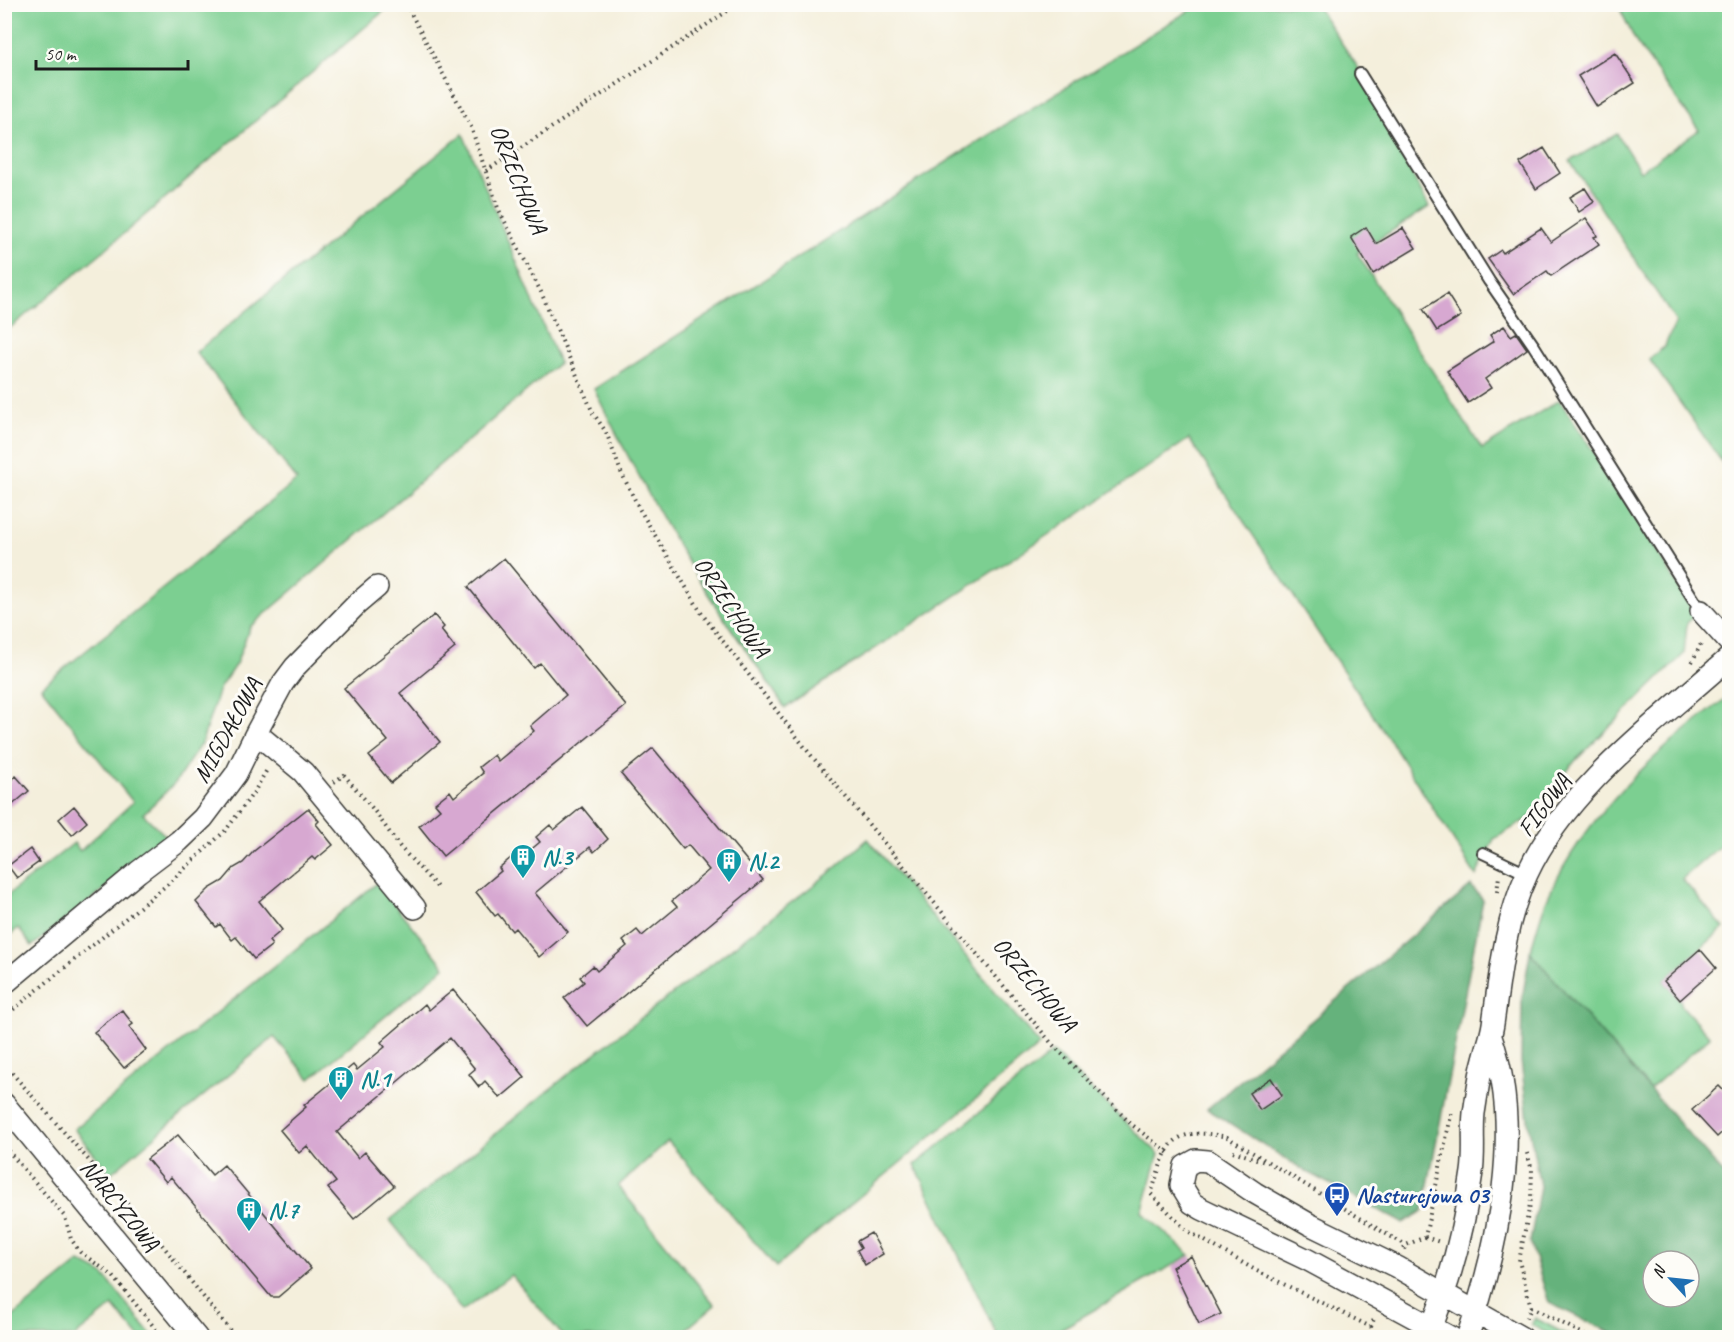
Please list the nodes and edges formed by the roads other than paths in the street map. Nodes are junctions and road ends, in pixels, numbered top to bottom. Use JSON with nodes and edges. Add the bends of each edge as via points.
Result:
{"nodes":[{"id":1,"x":1360,"y":74,"type":"dead end"},
{"id":2,"x":377,"y":587,"type":"dead end"},
{"id":3,"x":1701,"y":611,"type":"joint"},
{"id":4,"x":1730,"y":643,"type":"edge"},
{"id":5,"x":1730,"y":657,"type":"edge"},
{"id":6,"x":256,"y":733,"type":"junction"},
{"id":7,"x":1483,"y":854,"type":"dead end"},
{"id":8,"x":1527,"y":874,"type":"junction"},
{"id":9,"x":415,"y":908,"type":"dead end"},
{"id":10,"x":4,"y":984,"type":"edge"},
{"id":11,"x":1491,"y":1037,"type":"junction"},
{"id":12,"x":4,"y":1104,"type":"edge"},
{"id":13,"x":1445,"y":1293,"type":"junction"},
{"id":14,"x":1476,"y":1312,"type":"junction"},
{"id":15,"x":1430,"y":1332,"type":"edge"},
{"id":16,"x":1520,"y":1337,"type":"edge"},
{"id":17,"x":197,"y":1338,"type":"edge"},
{"id":18,"x":1452,"y":1338,"type":"edge"},
{"id":19,"x":1467,"y":1338,"type":"edge"}],
"edges":[{"from":1,"to":3,"type":"lane"},
{"from":2,"to":6,"type":"street","name":"MIGDAŁOWA","via":[[295,667]]},
{"from":3,"to":4,"type":"street"},
{"from":5,"to":8,"type":"street","name":"FIGOWA","via":[[1615,758],[1555,827]]},
{"from":6,"to":9,"type":"street","via":[[303,772]]},
{"from":6,"to":10,"type":"street","name":"MIGDAŁOWA","via":[[236,774],[203,818]]},
{"from":7,"to":8,"type":"lane"},
{"from":8,"to":11,"type":"street","name":"FIGOWA","via":[[1505,943]]},
{"from":11,"to":13,"type":"street","name":"FIGOWA","via":[[1474,1116],[1472,1169],[1463,1225]]},
{"from":11,"to":14,"type":"street","name":"FIGOWA","via":[[1503,1089],[1507,1139],[1497,1233]]},
{"from":12,"to":17,"type":"street","name":"NARCYZOWA"},
{"from":13,"to":14,"type":"street"},
{"from":13,"to":15,"type":"street","name":"FIGOWA"},
{"from":13,"to":15,"type":"street","via":[[1309,1224],[1208,1161],[1192,1161],[1185,1167],[1181,1185],[1192,1203],[1308,1260]]},
{"from":14,"to":16,"type":"street"},
{"from":14,"to":19,"type":"street","name":"FIGOWA"},
{"from":15,"to":18,"type":"street"}]}
